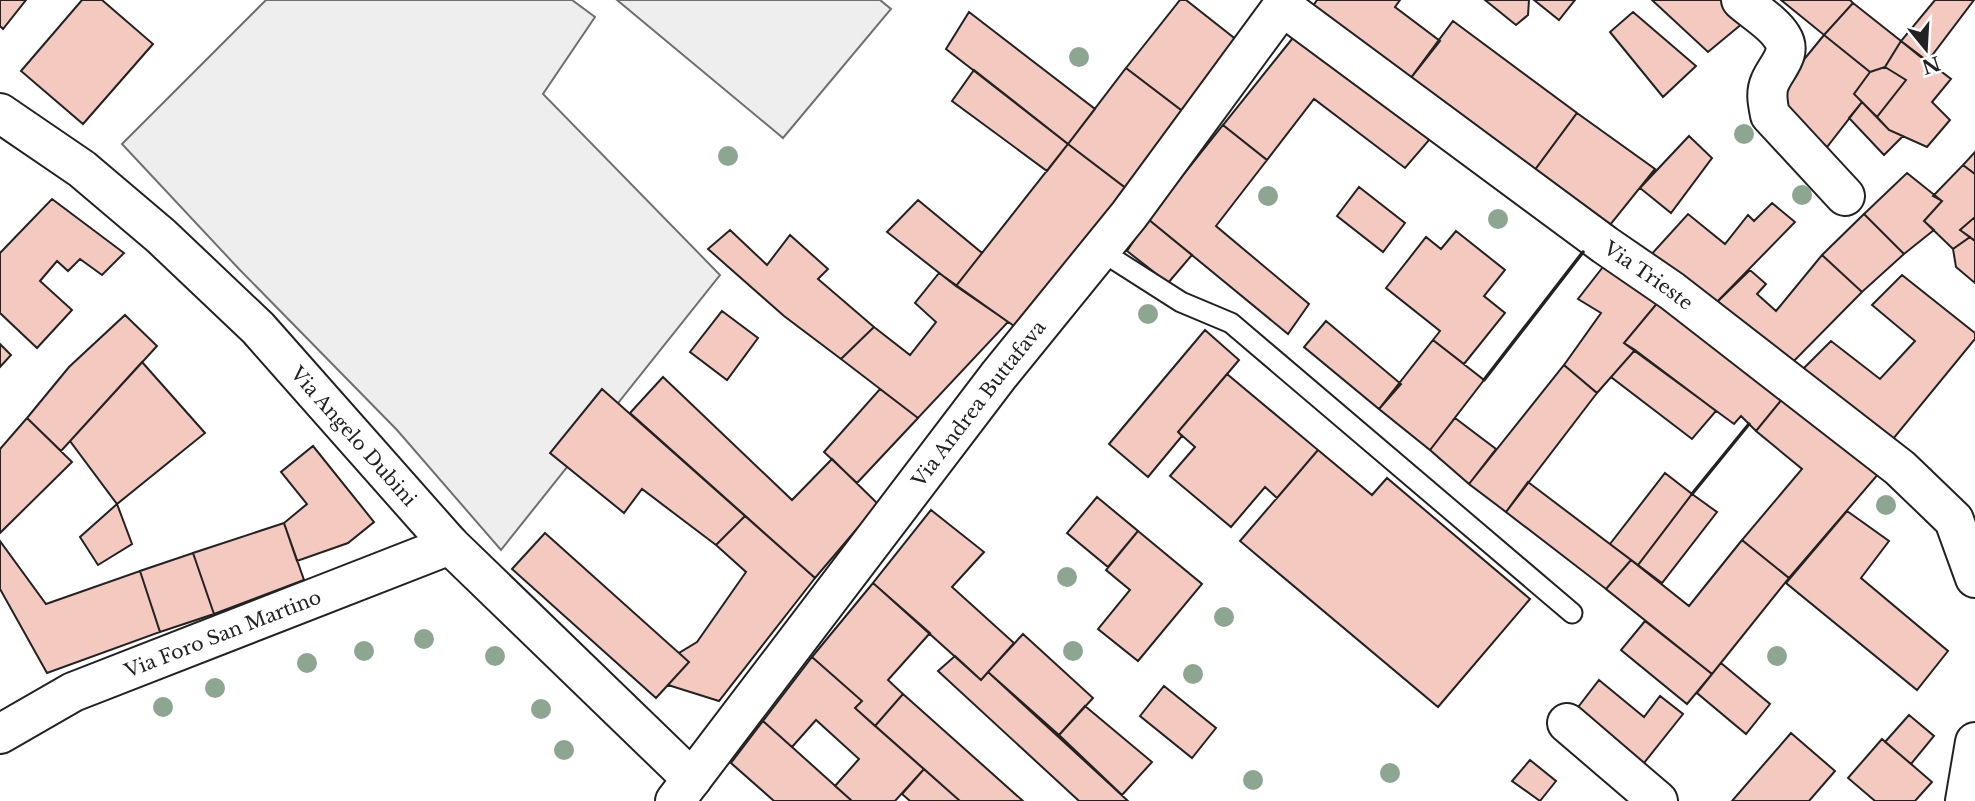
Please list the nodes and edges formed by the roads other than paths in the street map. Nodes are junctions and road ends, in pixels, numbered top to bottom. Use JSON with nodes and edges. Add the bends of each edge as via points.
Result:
{"nodes":[{"id":1,"x":1741,"y":0,"type":"edge"},
{"id":2,"x":1285,"y":3,"type":"edge"},
{"id":3,"x":0,"y":113,"type":"edge"},
{"id":4,"x":1845,"y":196,"type":"dead end"},
{"id":5,"x":1101,"y":251,"type":"junction"},
{"id":6,"x":450,"y":545,"type":"junction"},
{"id":7,"x":1975,"y":578,"type":"edge"},
{"id":8,"x":1572,"y":613,"type":"dead end"},
{"id":9,"x":1567,"y":723,"type":"dead end"},
{"id":10,"x":0,"y":734,"type":"edge"},
{"id":11,"x":1975,"y":742,"type":"edge"},
{"id":12,"x":684,"y":790,"type":"edge"},
{"id":13,"x":1658,"y":801,"type":"edge"},
{"id":14,"x":1965,"y":801,"type":"edge"}],
"edges":[{"from":1,"to":4,"type":"street","via":[[1782,36],[1786,48],[1769,83],[1770,115]]},
{"from":2,"to":5,"type":"street","name":"Via Andrea Buttafava"},
{"from":2,"to":7,"type":"street","name":"Via Trieste","via":[[1672,291],[1900,468],[1954,520]]},
{"from":3,"to":6,"type":"street","name":"Via Angelo Dubini","via":[[82,169],[258,328]]},
{"from":5,"to":8,"type":"lane","via":[[1181,302],[1231,323]]},
{"from":5,"to":12,"type":"street","name":"Via Andrea Buttafava","via":[[999,375]]},
{"from":6,"to":10,"type":"street","name":"Via Foro San Martino","via":[[73,692]]},
{"from":6,"to":12,"type":"street","name":"Via Angelo Dubini"},
{"from":9,"to":13,"type":"street"},
{"from":11,"to":14,"type":"street"}]}
